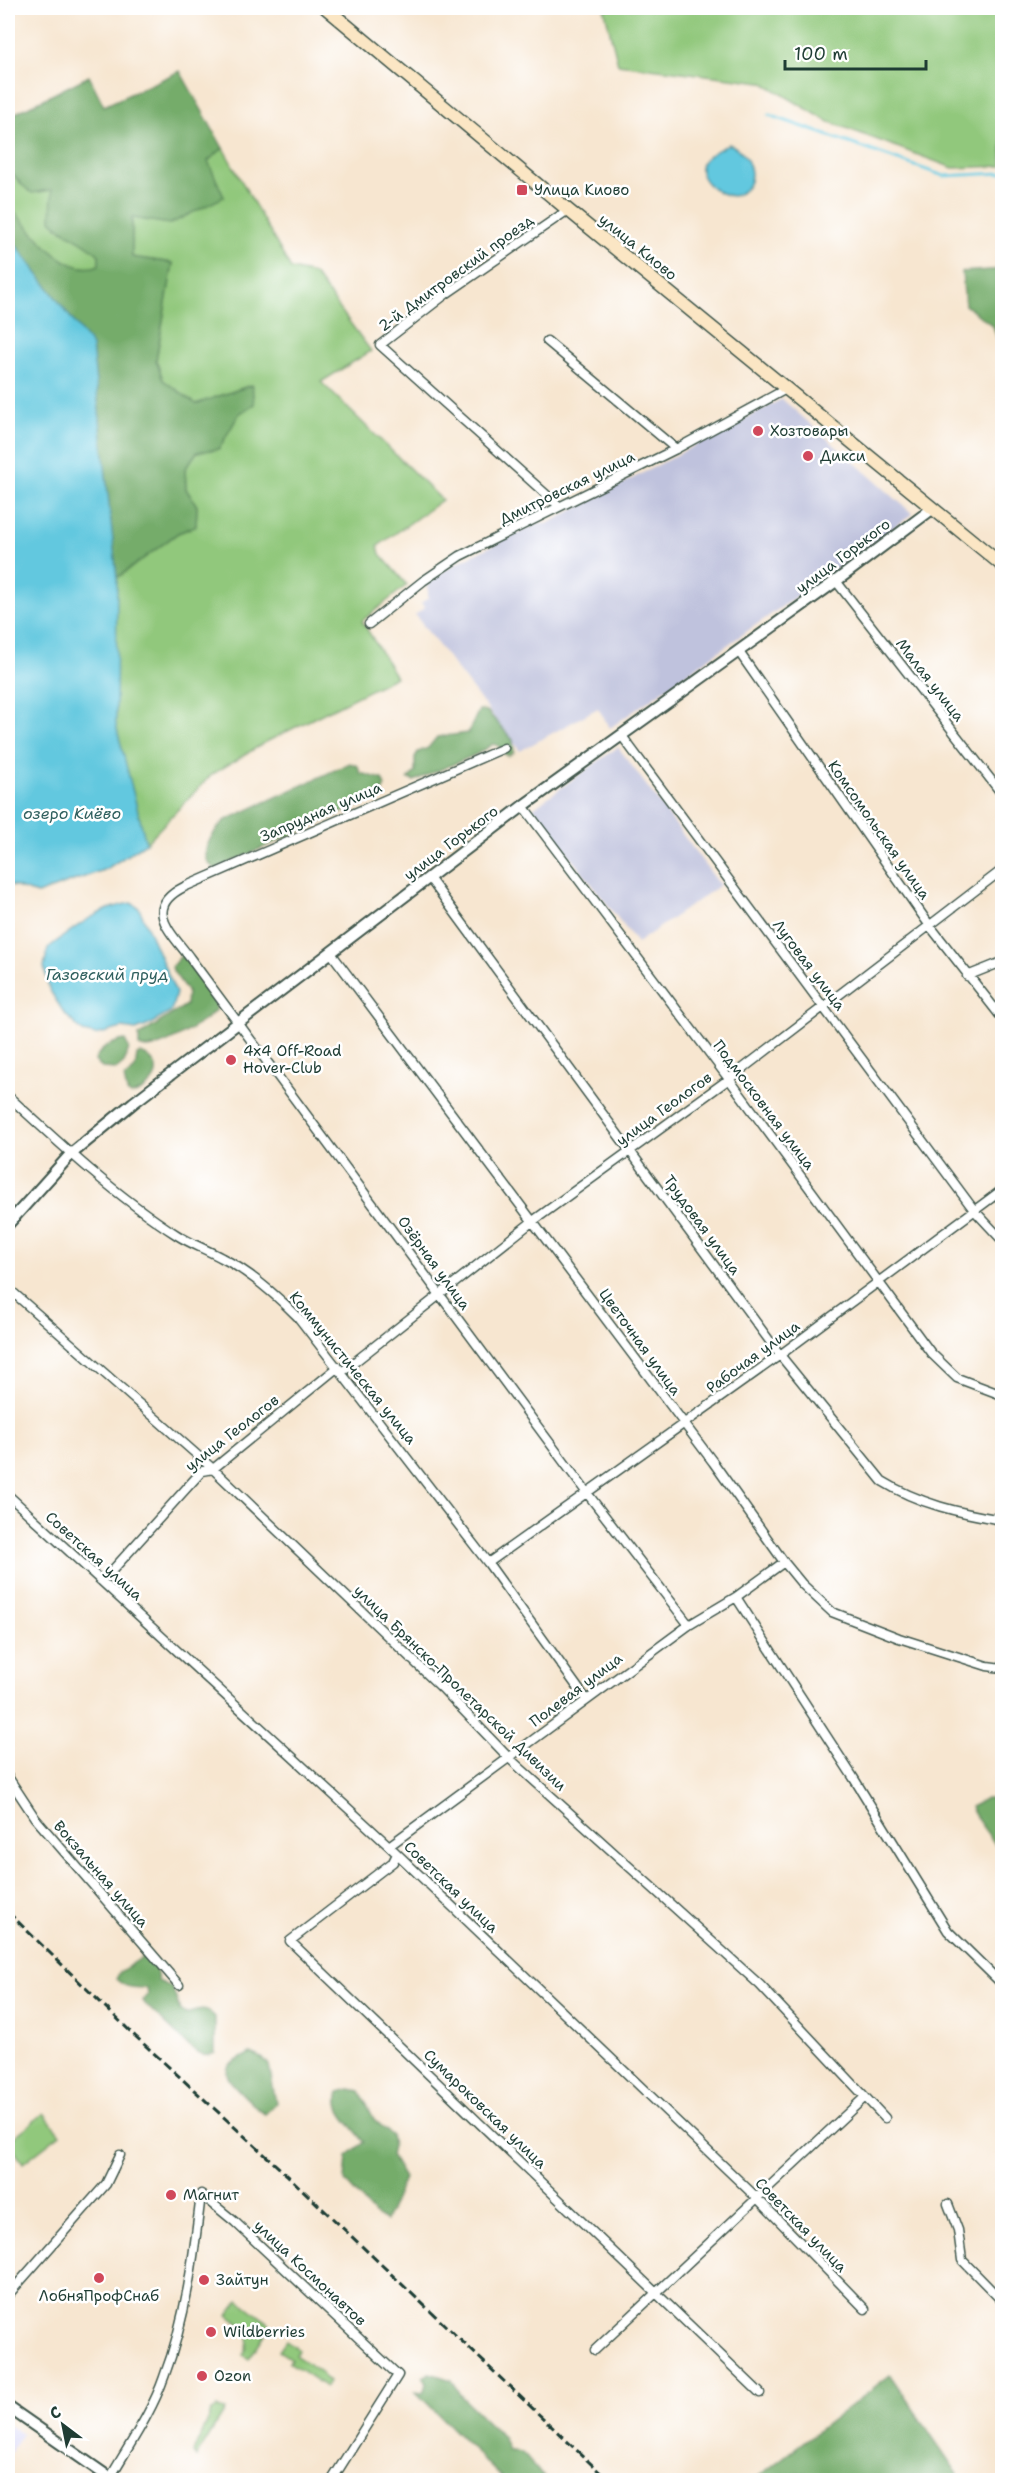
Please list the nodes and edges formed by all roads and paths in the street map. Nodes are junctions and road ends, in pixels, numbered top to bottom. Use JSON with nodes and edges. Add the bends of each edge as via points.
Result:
{"nodes":[{"id":1,"x":326,"y":8,"type":"edge"},
{"id":2,"x":568,"y":210,"type":"junction"},
{"id":3,"x":547,"y":341,"type":"dead end"},
{"id":4,"x":786,"y":389,"type":"junction"},
{"id":5,"x":676,"y":449,"type":"junction"},
{"id":6,"x":559,"y":506,"type":"junction"},
{"id":7,"x":932,"y":509,"type":"junction"},
{"id":8,"x":1002,"y":566,"type":"edge"},
{"id":9,"x":836,"y":581,"type":"junction"},
{"id":10,"x":369,"y":624,"type":"dead end"},
{"id":11,"x":739,"y":652,"type":"junction"},
{"id":12,"x":622,"y":736,"type":"junction"},
{"id":13,"x":504,"y":748,"type":"dead end"},
{"id":14,"x":1002,"y":795,"type":"edge"},
{"id":15,"x":523,"y":806,"type":"junction"},
{"id":16,"x":1002,"y":870,"type":"edge"},
{"id":17,"x":430,"y":879,"type":"junction"},
{"id":18,"x":162,"y":914,"type":"joint"},
{"id":19,"x":930,"y":926,"type":"junction"},
{"id":20,"x":331,"y":953,"type":"junction"},
{"id":21,"x":1002,"y":962,"type":"edge"},
{"id":22,"x":967,"y":975,"type":"junction"},
{"id":23,"x":824,"y":1008,"type":"junction"},
{"id":24,"x":1002,"y":1018,"type":"edge"},
{"id":25,"x":240,"y":1023,"type":"junction"},
{"id":26,"x":729,"y":1079,"type":"junction"},
{"id":27,"x":8,"y":1096,"type":"edge"},
{"id":28,"x":630,"y":1150,"type":"junction"},
{"id":29,"x":71,"y":1154,"type":"junction"},
{"id":30,"x":1002,"y":1190,"type":"edge"},
{"id":31,"x":974,"y":1210,"type":"junction"},
{"id":32,"x":533,"y":1221,"type":"junction"},
{"id":33,"x":8,"y":1224,"type":"edge"},
{"id":34,"x":1002,"y":1240,"type":"edge"},
{"id":35,"x":878,"y":1282,"type":"junction"},
{"id":36,"x":8,"y":1288,"type":"edge"},
{"id":37,"x":440,"y":1294,"type":"junction"},
{"id":38,"x":780,"y":1355,"type":"junction"},
{"id":39,"x":340,"y":1369,"type":"junction"},
{"id":40,"x":1002,"y":1395,"type":"edge"},
{"id":41,"x":683,"y":1424,"type":"junction"},
{"id":42,"x":213,"y":1469,"type":"junction"},
{"id":43,"x":587,"y":1493,"type":"junction"},
{"id":44,"x":8,"y":1496,"type":"edge"},
{"id":45,"x":1002,"y":1520,"type":"edge"},
{"id":46,"x":784,"y":1562,"type":"junction"},
{"id":47,"x":488,"y":1563,"type":"junction"},
{"id":48,"x":100,"y":1580,"type":"junction"},
{"id":49,"x":736,"y":1597,"type":"junction"},
{"id":50,"x":689,"y":1625,"type":"junction"},
{"id":51,"x":1002,"y":1668,"type":"edge"},
{"id":52,"x":586,"y":1699,"type":"junction"},
{"id":53,"x":509,"y":1758,"type":"junction"},
{"id":54,"x":8,"y":1777,"type":"edge"},
{"id":55,"x":389,"y":1846,"type":"junction"},
{"id":56,"x":397,"y":1854,"type":"junction"},
{"id":57,"x":1002,"y":1984,"type":"edge"},
{"id":58,"x":179,"y":1985,"type":"dead end"},
{"id":59,"x":865,"y":2097,"type":"junction"},
{"id":60,"x":885,"y":2118,"type":"dead end"},
{"id":61,"x":120,"y":2155,"type":"dead end"},
{"id":62,"x":757,"y":2198,"type":"junction"},
{"id":63,"x":948,"y":2204,"type":"dead end"},
{"id":64,"x":656,"y":2292,"type":"junction"},
{"id":65,"x":8,"y":2295,"type":"edge"},
{"id":66,"x":1002,"y":2301,"type":"edge"},
{"id":67,"x":865,"y":2309,"type":"dead end"},
{"id":68,"x":595,"y":2350,"type":"dead end"},
{"id":69,"x":760,"y":2393,"type":"dead end"},
{"id":70,"x":8,"y":2407,"type":"edge"},
{"id":71,"x":111,"y":2480,"type":"edge"},
{"id":72,"x":332,"y":2481,"type":"edge"}],
"edges":[{"from":1,"to":2,"type":"main road","name":"улица Киово"},
{"from":2,"to":4,"type":"main road","name":"улица Киово"},
{"from":2,"to":6,"type":"street","name":"2-й Дмитровский проезд","via":[[380,345]]},
{"from":3,"to":5,"type":"street"},
{"from":4,"to":5,"type":"street","name":"Дмитровская улица"},
{"from":4,"to":7,"type":"main road","name":"улица Киово"},
{"from":5,"to":6,"type":"street","name":"Дмитровская улица"},
{"from":6,"to":10,"type":"street","name":"Дмитровская улица","via":[[460,555]]},
{"from":7,"to":8,"type":"main road","name":"улица Киово"},
{"from":7,"to":9,"type":"street","name":"улица Горького"},
{"from":9,"to":11,"type":"street","name":"улица Горького"},
{"from":9,"to":14,"type":"street","name":"Малая улица"},
{"from":11,"to":12,"type":"street","name":"улица Горького"},
{"from":11,"to":19,"type":"street","name":"Комсомольская улица"},
{"from":12,"to":15,"type":"street","name":"улица Горького"},
{"from":12,"to":23,"type":"street","name":"Луговая улица"},
{"from":13,"to":18,"type":"street","name":"Запрудная улица","via":[[171,893],[164,900]]},
{"from":15,"to":17,"type":"street","name":"улица Горького"},
{"from":15,"to":26,"type":"street","name":"Подмосковная улица"},
{"from":16,"to":19,"type":"street","name":"улица Геологов"},
{"from":17,"to":20,"type":"street","name":"улица Горького"},
{"from":17,"to":28,"type":"street","name":"Трудовая улица"},
{"from":18,"to":25,"type":"street","name":"Озёрная улица","via":[[174,936]]},
{"from":19,"to":22,"type":"street","name":"Комсомольская улица"},
{"from":19,"to":23,"type":"street","name":"улица Геологов"},
{"from":20,"to":25,"type":"street","name":"улица Горького"},
{"from":20,"to":32,"type":"street","name":"Цветочная улица"},
{"from":21,"to":22,"type":"street"},
{"from":22,"to":24,"type":"street","name":"Комсомольская улица"},
{"from":23,"to":26,"type":"street","name":"улица Геологов"},
{"from":23,"to":31,"type":"street","name":"Луговая улица"},
{"from":25,"to":29,"type":"street","name":"улица Горького"},
{"from":25,"to":37,"type":"street","name":"Озёрная улица"},
{"from":26,"to":28,"type":"street","name":"улица Геологов"},
{"from":26,"to":35,"type":"street","name":"Подмосковная улица"},
{"from":27,"to":29,"type":"street","name":"Коммунистическая улица"},
{"from":28,"to":32,"type":"street","name":"улица Геологов"},
{"from":28,"to":38,"type":"street","name":"Трудовая улица"},
{"from":29,"to":33,"type":"street","name":"улица Горького"},
{"from":29,"to":39,"type":"street","name":"Коммунистическая улица","via":[[178,1236],[224,1258],[279,1297]]},
{"from":30,"to":31,"type":"street","name":"Рабочая улица"},
{"from":31,"to":34,"type":"street","name":"Луговая улица"},
{"from":31,"to":35,"type":"street","name":"Рабочая улица"},
{"from":32,"to":37,"type":"street","name":"улица Геологов"},
{"from":32,"to":41,"type":"street","name":"Цветочная улица"},
{"from":35,"to":38,"type":"street","name":"Рабочая улица"},
{"from":35,"to":40,"type":"street","name":"Подмосковная улица","via":[[931,1353],[957,1378]]},
{"from":36,"to":42,"type":"street","name":"улица Брянско-Пролетарской Дивизии"},
{"from":37,"to":39,"type":"street","name":"улица Геологов"},
{"from":37,"to":43,"type":"street","name":"Озёрная улица"},
{"from":38,"to":41,"type":"street","name":"Рабочая улица"},
{"from":38,"to":45,"type":"street","name":"Трудовая улица","via":[[882,1481],[904,1494],[962,1514]]},
{"from":39,"to":42,"type":"street","name":"улица Геологов"},
{"from":39,"to":47,"type":"street","name":"Коммунистическая улица"},
{"from":41,"to":43,"type":"street","name":"Рабочая улица"},
{"from":41,"to":46,"type":"street","name":"Цветочная улица"},
{"from":42,"to":48,"type":"street","name":"улица Геологов","via":[[202,1471]]},
{"from":42,"to":53,"type":"street","name":"улица Брянско-Пролетарской Дивизии","via":[[442,1688]]},
{"from":43,"to":47,"type":"street","name":"Рабочая улица"},
{"from":43,"to":50,"type":"street","name":"Озёрная улица"},
{"from":44,"to":48,"type":"street","name":"Советская улица"},
{"from":46,"to":49,"type":"street","name":"Полевая улица"},
{"from":46,"to":51,"type":"street","name":"Цветочная улица","via":[[832,1612],[899,1638]]},
{"from":47,"to":52,"type":"street","name":"Коммунистическая улица"},
{"from":48,"to":55,"type":"street","name":"Советская улица"},
{"from":49,"to":50,"type":"street","name":"Полевая улица"},
{"from":49,"to":57,"type":"street","via":[[948,1931]]},
{"from":50,"to":52,"type":"street","name":"Полевая улица"},
{"from":52,"to":53,"type":"street","name":"Полевая улица"},
{"from":53,"to":55,"type":"street","name":"Полевая улица"},
{"from":53,"to":59,"type":"street","name":"улица Брянско-Пролетарской Дивизии","via":[[760,1986]]},
{"from":54,"to":58,"type":"street","name":"Вокзальная улица","via":[[35,1818]]},
{"from":55,"to":56,"type":"street","name":"Советская улица"},
{"from":56,"to":62,"type":"street","name":"Советская улица"},
{"from":56,"to":64,"type":"street","name":"Сумароковская улица","via":[[393,1862],[290,1941]]},
{"from":59,"to":60,"type":"street","name":"улица Брянско-Пролетарской Дивизии"},
{"from":59,"to":62,"type":"street"},
{"from":61,"to":65,"type":"street","via":[[106,2184]]},
{"from":62,"to":64,"type":"street"},
{"from":62,"to":67,"type":"street","name":"Советская улица"},
{"from":63,"to":66,"type":"street","via":[[958,2230],[962,2260]]},
{"from":64,"to":68,"type":"street"},
{"from":64,"to":69,"type":"street","name":"Сумароковская улица"},
{"from":70,"to":71,"type":"street"},
{"from":71,"to":72,"type":"street","name":"улица Космонавтов","via":[[164,2378],[181,2324],[201,2194],[235,2221],[398,2375]]}]}
